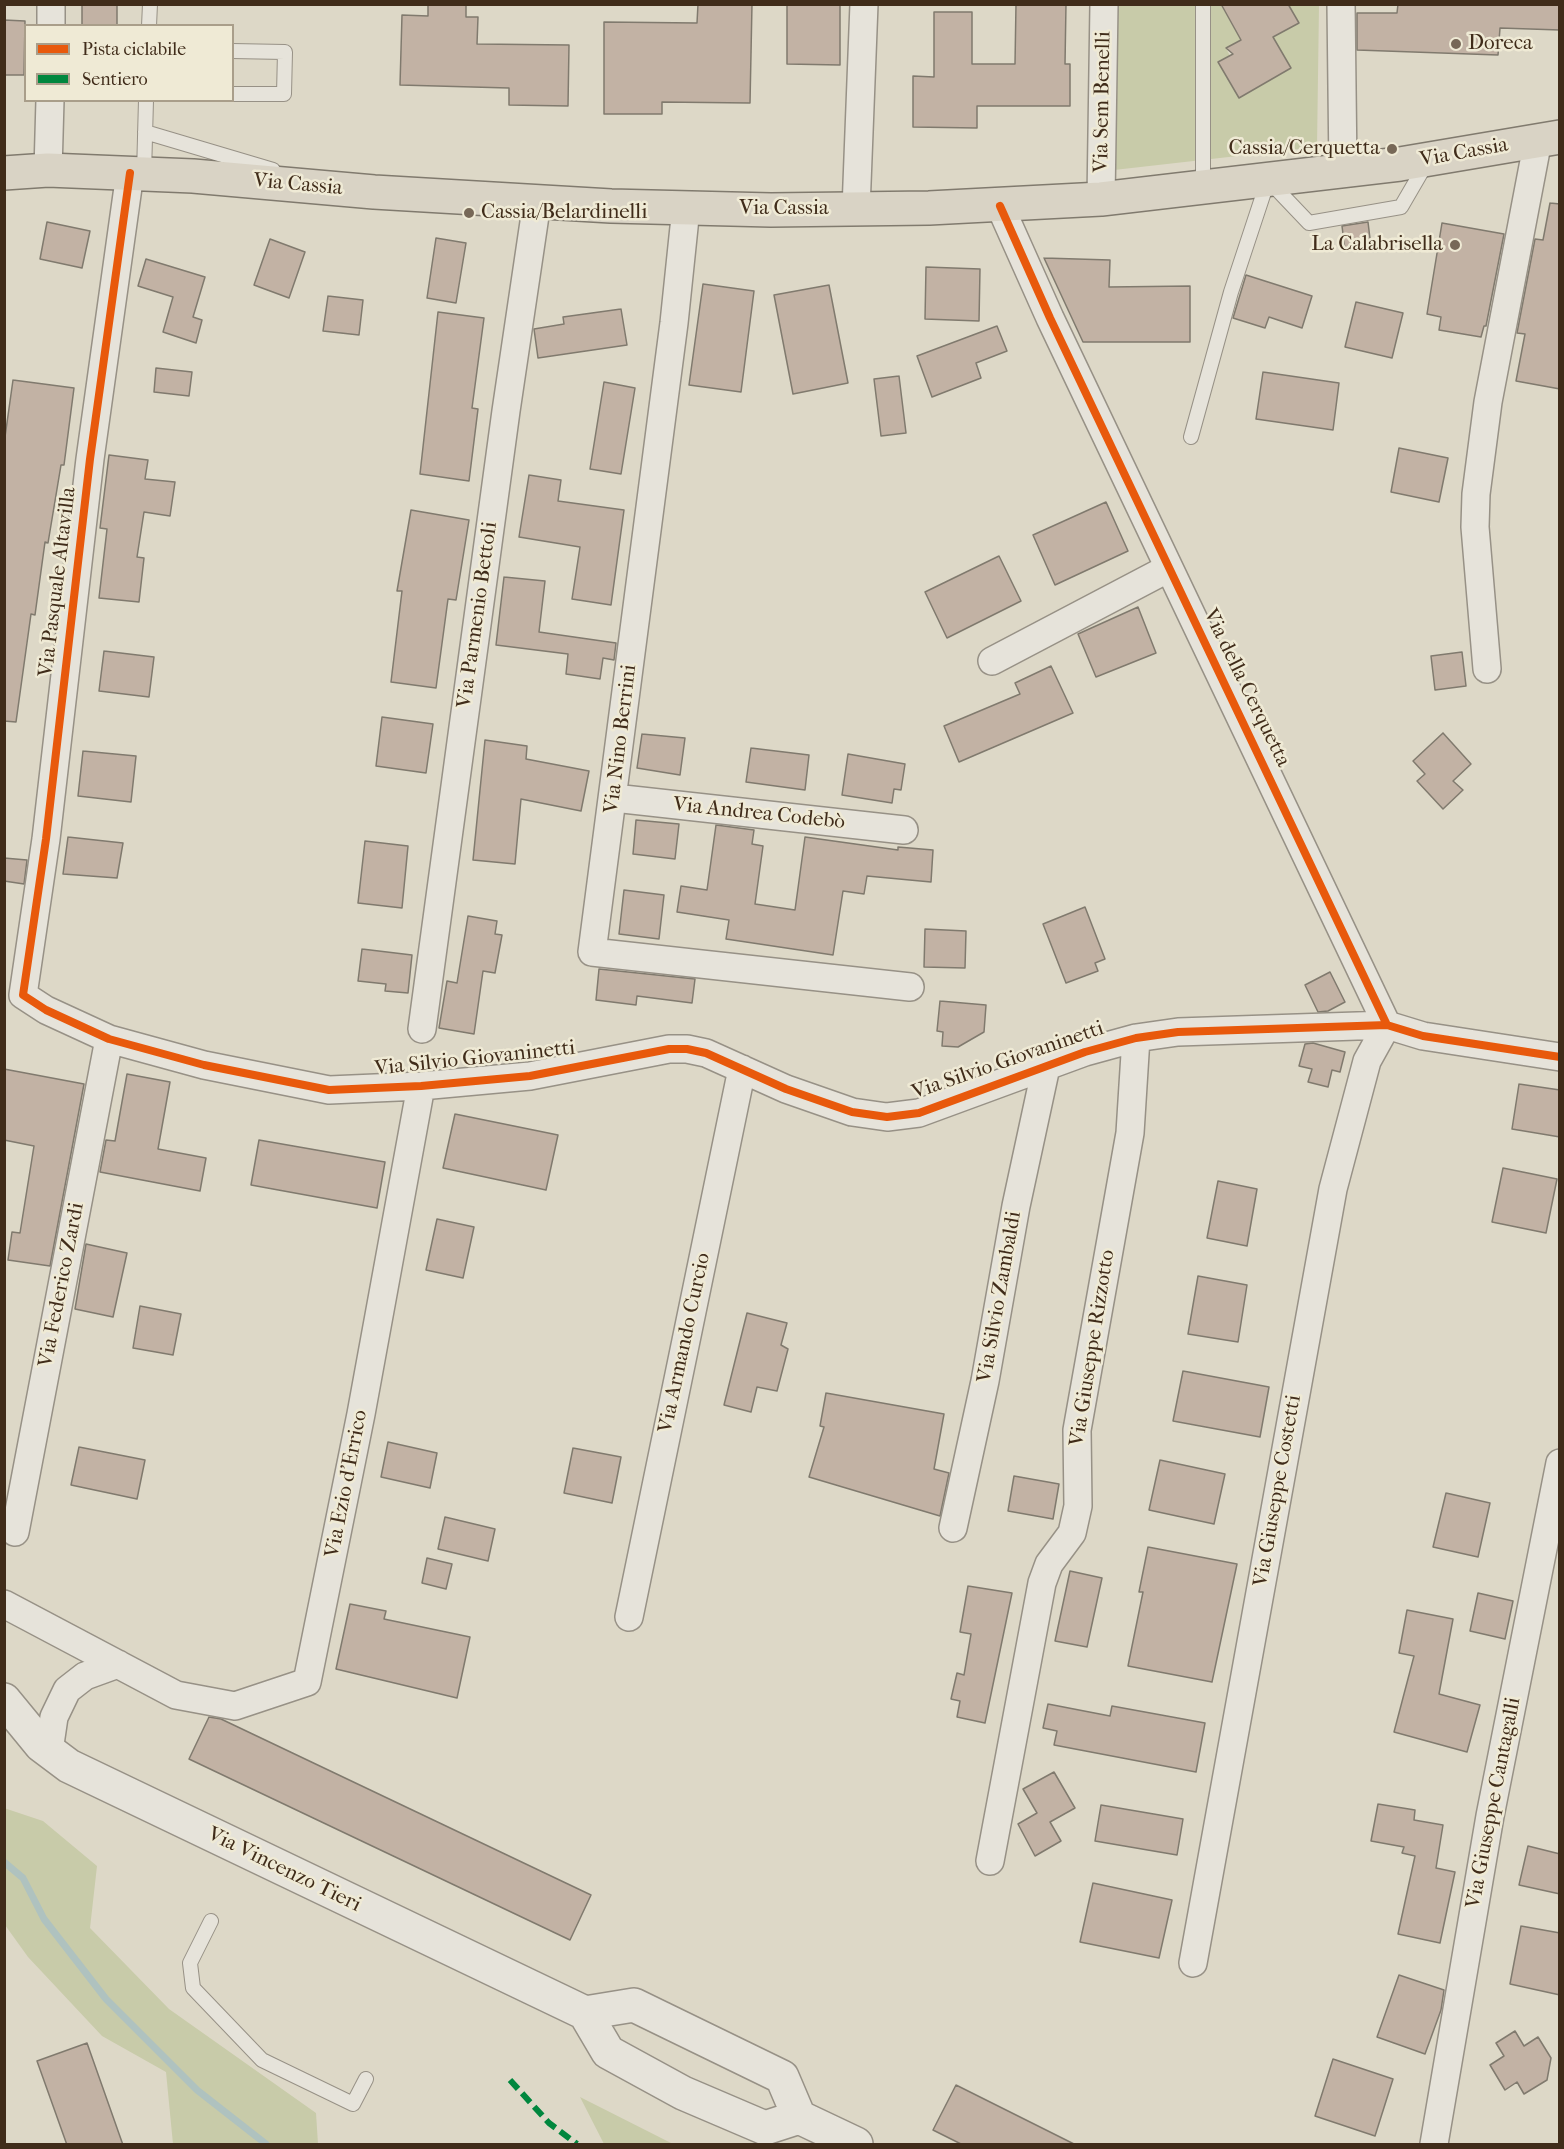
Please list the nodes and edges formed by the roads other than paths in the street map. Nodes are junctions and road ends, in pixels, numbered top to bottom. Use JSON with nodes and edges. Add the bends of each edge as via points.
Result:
{"nodes":[{"id":1,"x":51,"y":4,"type":"edge"},
{"id":2,"x":150,"y":4,"type":"edge"},
{"id":3,"x":864,"y":4,"type":"edge"},
{"id":4,"x":1104,"y":4,"type":"edge"},
{"id":5,"x":1203,"y":4,"type":"edge"},
{"id":6,"x":1341,"y":4,"type":"edge"},
{"id":7,"x":51,"y":24,"type":"edge"},
{"id":8,"x":149,"y":24,"type":"edge"},
{"id":9,"x":234,"y":51,"type":"edge"},
{"id":10,"x":234,"y":94,"type":"edge"},
{"id":11,"x":50,"y":102,"type":"edge"},
{"id":12,"x":146,"y":102,"type":"edge"},
{"id":13,"x":145,"y":132,"type":"junction"},
{"id":14,"x":1549,"y":138,"type":"edge"},
{"id":15,"x":1428,"y":159,"type":"junction"},
{"id":16,"x":48,"y":170,"type":"junction"},
{"id":17,"x":1343,"y":171,"type":"junction"},
{"id":18,"x":6,"y":173,"type":"edge"},
{"id":19,"x":137,"y":174,"type":"junction"},
{"id":20,"x":1268,"y":180,"type":"junction"},
{"id":21,"x":1203,"y":187,"type":"junction"},
{"id":22,"x":335,"y":188,"type":"junction"},
{"id":23,"x":1101,"y":199,"type":"junction"},
{"id":24,"x":537,"y":202,"type":"junction"},
{"id":25,"x":1000,"y":206,"type":"junction"},
{"id":26,"x":686,"y":208,"type":"junction"},
{"id":27,"x":856,"y":209,"type":"junction"},
{"id":28,"x":1191,"y":437,"type":"dead end"},
{"id":29,"x":1169,"y":568,"type":"junction"},
{"id":30,"x":992,"y":661,"type":"dead end"},
{"id":31,"x":1487,"y":669,"type":"dead end"},
{"id":32,"x":614,"y":798,"type":"junction"},
{"id":33,"x":904,"y":830,"type":"dead end"},
{"id":34,"x":910,"y":987,"type":"dead end"},
{"id":35,"x":23,"y":995,"type":"joint"},
{"id":36,"x":1387,"y":1025,"type":"junction"},
{"id":37,"x":423,"y":1029,"type":"dead end"},
{"id":38,"x":1136,"y":1038,"type":"junction"},
{"id":39,"x":109,"y":1039,"type":"junction"},
{"id":40,"x":1560,"y":1057,"type":"edge"},
{"id":41,"x":1046,"y":1066,"type":"junction"},
{"id":42,"x":742,"y":1069,"type":"junction"},
{"id":43,"x":421,"y":1086,"type":"junction"},
{"id":44,"x":1560,"y":1463,"type":"edge"},
{"id":45,"x":953,"y":1528,"type":"dead end"},
{"id":46,"x":15,"y":1532,"type":"dead end"},
{"id":47,"x":4,"y":1604,"type":"edge"},
{"id":48,"x":629,"y":1617,"type":"dead end"},
{"id":49,"x":118,"y":1664,"type":"junction"},
{"id":50,"x":4,"y":1700,"type":"edge"},
{"id":51,"x":49,"y":1752,"type":"junction"},
{"id":52,"x":990,"y":1861,"type":"dead end"},
{"id":53,"x":211,"y":1921,"type":"dead end"},
{"id":54,"x":1193,"y":1963,"type":"dead end"},
{"id":55,"x":633,"y":2005,"type":"junction"},
{"id":56,"x":585,"y":2013,"type":"junction"},
{"id":57,"x":612,"y":2055,"type":"junction"},
{"id":58,"x":776,"y":2074,"type":"junction"},
{"id":59,"x":366,"y":2079,"type":"dead end"},
{"id":60,"x":799,"y":2117,"type":"junction"},
{"id":61,"x":753,"y":2122,"type":"junction"},
{"id":62,"x":856,"y":2145,"type":"edge"},
{"id":63,"x":1434,"y":2145,"type":"edge"}],
"edges":[{"from":1,"to":7,"type":"street"},
{"from":2,"to":8,"type":"lane"},
{"from":3,"to":27,"type":"street"},
{"from":4,"to":23,"type":"street","name":"Via Sem Benelli"},
{"from":5,"to":21,"type":"lane"},
{"from":6,"to":17,"type":"street"},
{"from":9,"to":10,"type":"lane","via":[[285,52],[284,94]]},
{"from":11,"to":16,"type":"street"},
{"from":12,"to":13,"type":"lane"},
{"from":13,"to":19,"type":"lane"},
{"from":13,"to":22,"type":"lane"},
{"from":14,"to":15,"type":"main road","name":"Via Cassia"},
{"from":14,"to":31,"type":"street","via":[[1488,402],[1476,494],[1475,527]]},
{"from":15,"to":17,"type":"main road","name":"Via Cassia"},
{"from":15,"to":20,"type":"lane","via":[[1401,207],[1309,223]]},
{"from":16,"to":18,"type":"main road","name":"Via Cassia"},
{"from":16,"to":19,"type":"main road","name":"Via Cassia"},
{"from":17,"to":20,"type":"main road","name":"Via Cassia"},
{"from":19,"to":22,"type":"main road","name":"Via Cassia"},
{"from":19,"to":35,"type":"street","name":"Via Pasquale Altavilla","via":[[88,471],[46,839]]},
{"from":20,"to":21,"type":"main road","name":"Via Cassia"},
{"from":20,"to":28,"type":"lane","via":[[1231,292]]},
{"from":21,"to":23,"type":"main road","name":"Via Cassia"},
{"from":22,"to":24,"type":"main road","name":"Via Cassia"},
{"from":23,"to":25,"type":"main road","name":"Via Cassia"},
{"from":24,"to":26,"type":"main road","name":"Via Cassia"},
{"from":24,"to":37,"type":"street","name":"Via Parmenio Bettoli"},
{"from":25,"to":27,"type":"main road","name":"Via Cassia"},
{"from":25,"to":29,"type":"street","name":"Via della Cerquetta"},
{"from":26,"to":27,"type":"main road","name":"Via Cassia"},
{"from":26,"to":32,"type":"street","name":"Via Nino Berrini"},
{"from":29,"to":30,"type":"street"},
{"from":29,"to":36,"type":"street","name":"Via della Cerquetta"},
{"from":32,"to":33,"type":"street","name":"Via Andrea Codebò"},
{"from":32,"to":34,"type":"street","name":"Via Nino Berrini","via":[[592,952]]},
{"from":35,"to":39,"type":"street","name":"Via Silvio Giovaninetti"},
{"from":36,"to":38,"type":"street","name":"Via Silvio Giovaninetti","via":[[1178,1032]]},
{"from":36,"to":40,"type":"street","via":[[1423,1036]]},
{"from":36,"to":54,"type":"street","name":"Via Giuseppe Costetti","via":[[1367,1061],[1333,1189]]},
{"from":38,"to":41,"type":"street","name":"Via Silvio Giovaninetti"},
{"from":38,"to":52,"type":"street","name":"Via Giuseppe Rizzotto","via":[[1130,1133],[1077,1430],[1078,1506],[1072,1533],[1049,1564],[1042,1583]]},
{"from":39,"to":43,"type":"street","name":"Via Silvio Giovaninetti","via":[[204,1065],[329,1089]]},
{"from":39,"to":46,"type":"street","name":"Via Federico Zardi"},
{"from":41,"to":42,"type":"street","name":"Via Silvio Giovaninetti","via":[[919,1113],[887,1117],[852,1112]]},
{"from":41,"to":45,"type":"street","name":"Via Silvio Zambaldi"},
{"from":42,"to":43,"type":"street","name":"Via Silvio Giovaninetti","via":[[706,1053],[669,1049],[530,1076]]},
{"from":42,"to":48,"type":"street","name":"Via Armando Curcio"},
{"from":43,"to":49,"type":"street","name":"Via Ezio d'Errico","via":[[307,1682],[235,1706],[176,1695]]},
{"from":44,"to":63,"type":"street","name":"Via Giuseppe Cantagalli","via":[[1490,1816]]},
{"from":47,"to":49,"type":"street","name":"Via Ezio d'Errico"},
{"from":49,"to":51,"type":"street","via":[[85,1676],[67,1690],[54,1717]]},
{"from":50,"to":51,"type":"street","name":"Via Vincenzo Tieri"},
{"from":51,"to":56,"type":"street","name":"Via Vincenzo Tieri","via":[[79,1772]]},
{"from":53,"to":59,"type":"lane","via":[[190,1964],[193,1988],[254,2052],[262,2060],[353,2104]]},
{"from":55,"to":56,"type":"street"},
{"from":55,"to":57,"type":"street"},
{"from":55,"to":58,"type":"street"},
{"from":56,"to":57,"type":"street"},
{"from":57,"to":61,"type":"street","via":[[683,2093]]},
{"from":58,"to":60,"type":"street","via":[[782,2077]]},
{"from":58,"to":61,"type":"street"},
{"from":60,"to":61,"type":"street","via":[[765,2128]]},
{"from":60,"to":62,"type":"street"}]}
